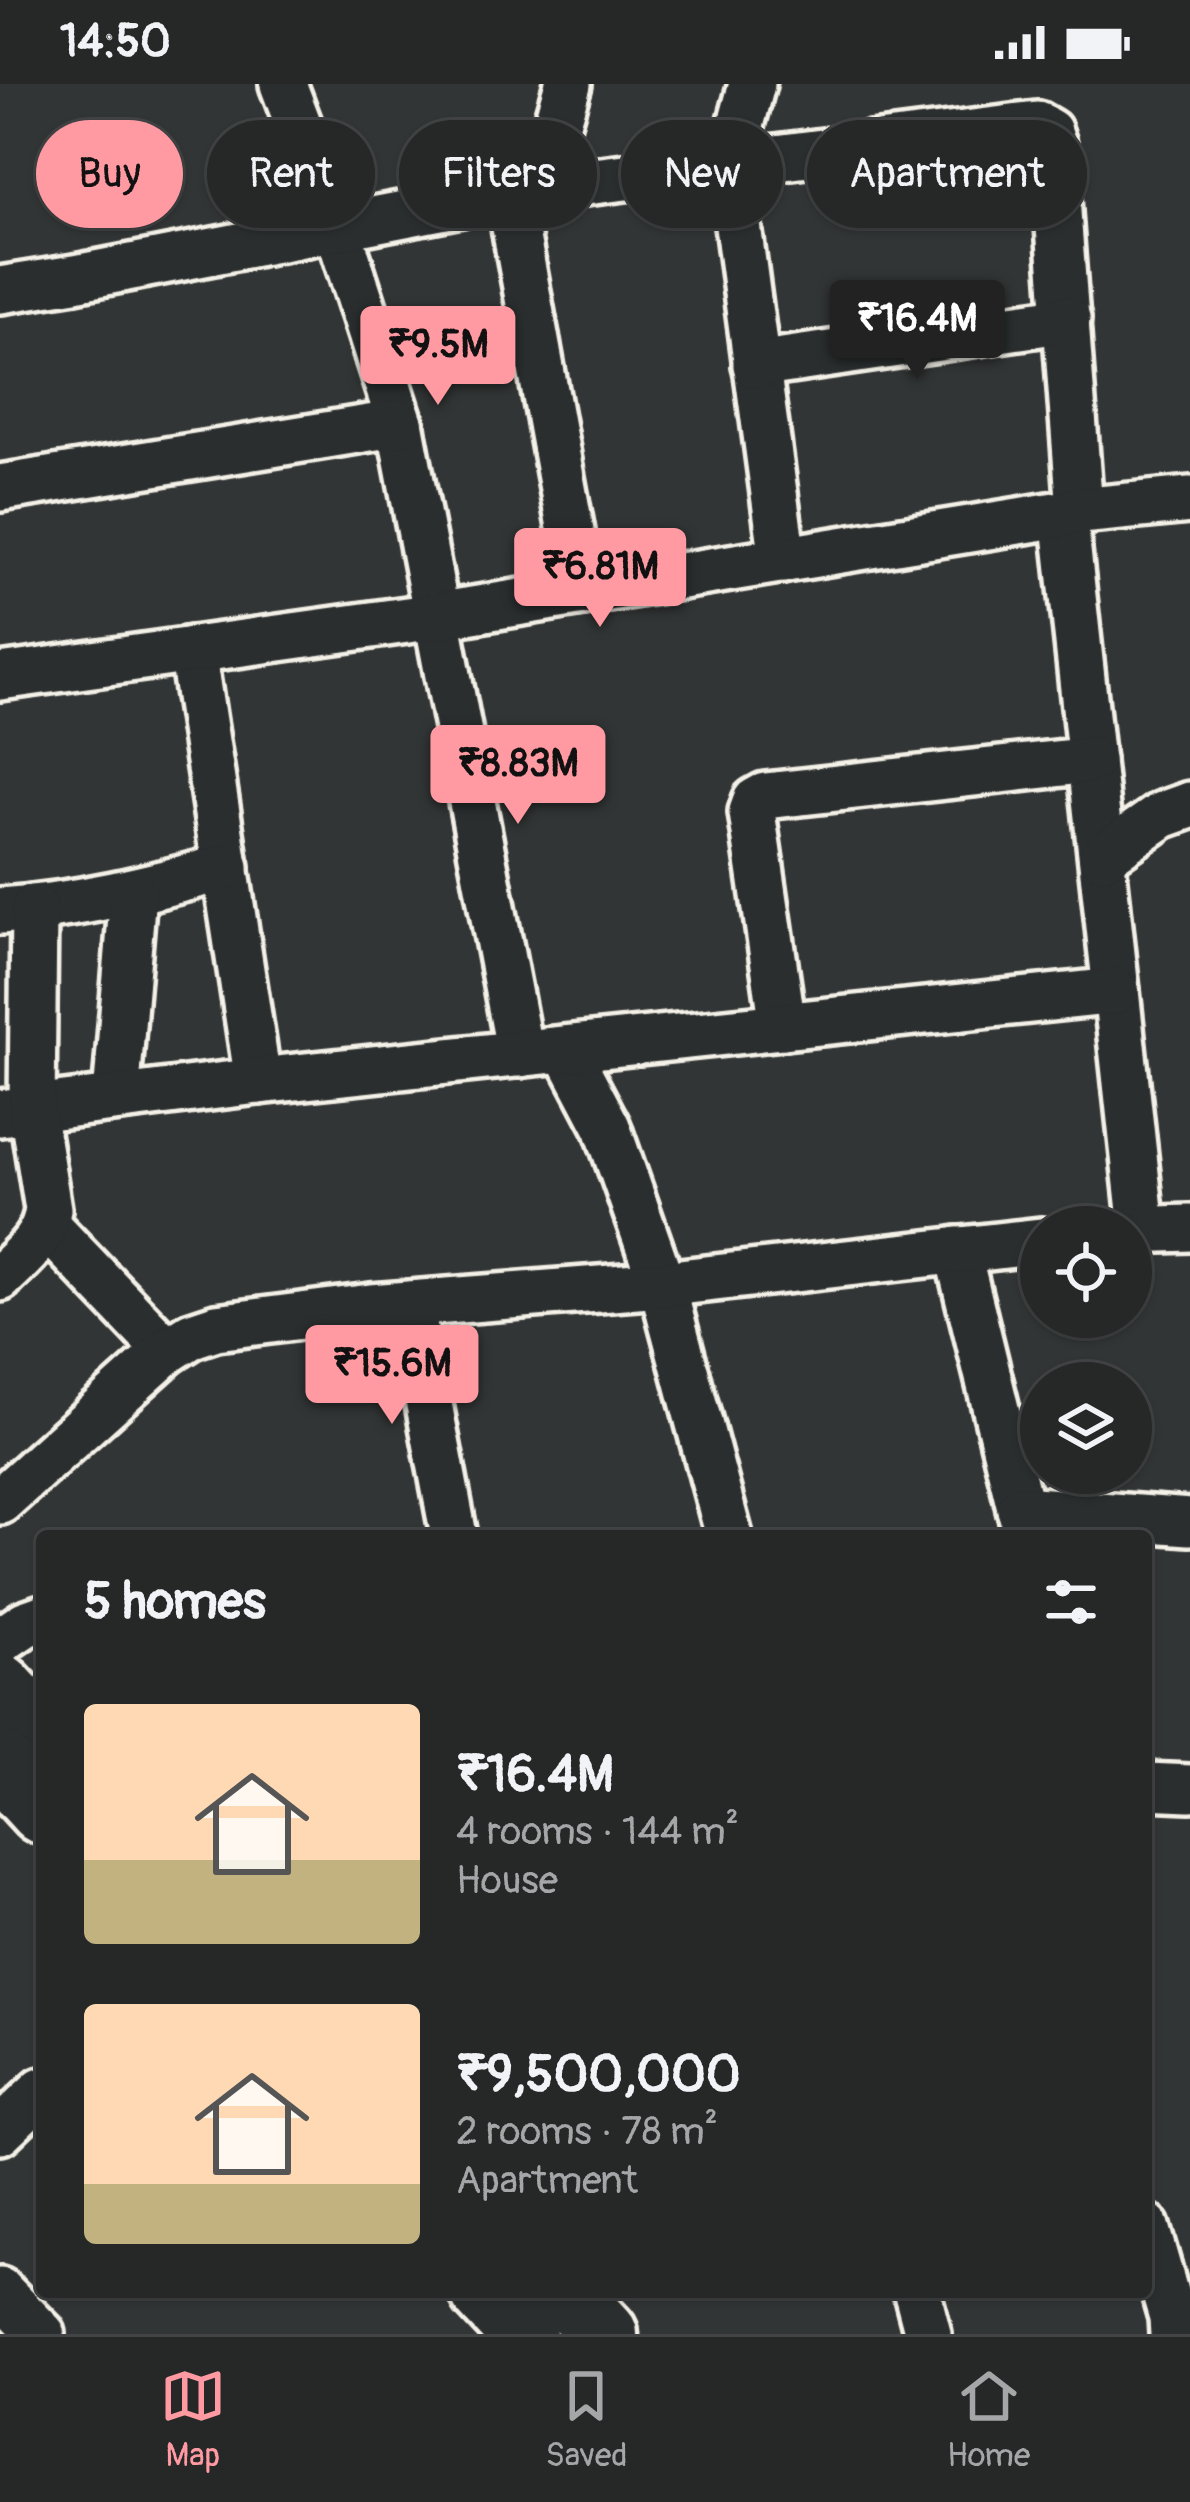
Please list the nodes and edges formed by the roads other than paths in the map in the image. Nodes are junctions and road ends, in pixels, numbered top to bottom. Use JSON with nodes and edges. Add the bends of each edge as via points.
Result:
{"nodes":[{"id":1,"x":283,"y":84,"type":"edge"},
{"id":2,"x":568,"y":84,"type":"edge"},
{"id":3,"x":752,"y":84,"type":"edge"},
{"id":4,"x":297,"y":120,"type":"edge"},
{"id":5,"x":553,"y":120,"type":"edge"},
{"id":6,"x":742,"y":120,"type":"edge"},
{"id":7,"x":783,"y":159,"type":"edge"},
{"id":8,"x":327,"y":228,"type":"edge"},
{"id":9,"x":338,"y":228,"type":"edge"},
{"id":10,"x":528,"y":228,"type":"edge"},
{"id":11,"x":738,"y":228,"type":"edge"},
{"id":12,"x":0,"y":290,"type":"edge"},
{"id":13,"x":1066,"y":319,"type":"junction"},
{"id":14,"x":756,"y":365,"type":"junction"},
{"id":15,"x":400,"y":423,"type":"junction"},
{"id":16,"x":0,"y":488,"type":"edge"},
{"id":17,"x":1190,"y":500,"type":"edge"},
{"id":18,"x":1072,"y":513,"type":"junction"},
{"id":19,"x":783,"y":560,"type":"junction"},
{"id":20,"x":582,"y":592,"type":"junction"},
{"id":21,"x":436,"y":616,"type":"junction"},
{"id":22,"x":192,"y":650,"type":"junction"},
{"id":23,"x":0,"y":677,"type":"edge"},
{"id":24,"x":1091,"y":760,"type":"junction"},
{"id":25,"x":1190,"y":805,"type":"edge"},
{"id":26,"x":1102,"y":856,"type":"junction"},
{"id":27,"x":226,"y":867,"type":"junction"},
{"id":28,"x":133,"y":892,"type":"junction"},
{"id":29,"x":17,"y":909,"type":"edge"},
{"id":30,"x":1116,"y":991,"type":"junction"},
{"id":31,"x":783,"y":1026,"type":"junction"},
{"id":32,"x":566,"y":1049,"type":"junction"},
{"id":33,"x":520,"y":1054,"type":"junction"},
{"id":34,"x":258,"y":1081,"type":"junction"},
{"id":35,"x":116,"y":1098,"type":"junction"},
{"id":36,"x":16,"y":1111,"type":"edge"},
{"id":37,"x":1135,"y":1206,"type":"edge"},
{"id":38,"x":46,"y":1225,"type":"junction"},
{"id":39,"x":1190,"y":1228,"type":"edge"},
{"id":40,"x":1152,"y":1229,"type":"edge"},
{"id":41,"x":1020,"y":1242,"type":"edge"},
{"id":42,"x":957,"y":1250,"type":"junction"},
{"id":43,"x":0,"y":1278,"type":"edge"},
{"id":44,"x":662,"y":1283,"type":"junction"},
{"id":45,"x":410,"y":1304,"type":"junction"},
{"id":46,"x":167,"y":1351,"type":"junction"},
{"id":47,"x":0,"y":1501,"type":"edge"},
{"id":48,"x":1023,"y":1522,"type":"edge"},
{"id":49,"x":1190,"y":1522,"type":"edge"},
{"id":50,"x":453,"y":1530,"type":"edge"},
{"id":51,"x":727,"y":1530,"type":"edge"},
{"id":52,"x":36,"y":1620,"type":"edge"},
{"id":53,"x":0,"y":1641,"type":"edge"},
{"id":54,"x":0,"y":1687,"type":"edge"},
{"id":55,"x":36,"y":1726,"type":"edge"},
{"id":56,"x":0,"y":1764,"type":"edge"},
{"id":57,"x":1152,"y":1786,"type":"edge"},
{"id":58,"x":1190,"y":1787,"type":"edge"},
{"id":59,"x":36,"y":1803,"type":"edge"},
{"id":60,"x":36,"y":2097,"type":"edge"},
{"id":61,"x":0,"y":2131,"type":"edge"},
{"id":62,"x":1152,"y":2248,"type":"edge"},
{"id":63,"x":0,"y":2291,"type":"edge"},
{"id":64,"x":511,"y":2298,"type":"edge"},
{"id":65,"x":919,"y":2298,"type":"edge"},
{"id":66,"x":573,"y":2312,"type":"edge"},
{"id":67,"x":42,"y":2334,"type":"edge"},
{"id":68,"x":928,"y":2334,"type":"edge"},
{"id":69,"x":1173,"y":2334,"type":"edge"}],
"edges":[{"from":1,"to":4,"type":"street"},
{"from":2,"to":5,"type":"street"},
{"from":3,"to":6,"type":"street"},
{"from":7,"to":13,"type":"street","via":[[1037,125],[1053,144]]},
{"from":8,"to":12,"type":"street"},
{"from":9,"to":15,"type":"street"},
{"from":10,"to":20,"type":"street"},
{"from":11,"to":14,"type":"street"},
{"from":13,"to":14,"type":"street"},
{"from":13,"to":18,"type":"street"},
{"from":14,"to":19,"type":"street"},
{"from":15,"to":16,"type":"street"},
{"from":15,"to":21,"type":"street"},
{"from":17,"to":18,"type":"street"},
{"from":18,"to":19,"type":"street"},
{"from":18,"to":24,"type":"street"},
{"from":19,"to":20,"type":"street"},
{"from":20,"to":21,"type":"street"},
{"from":21,"to":22,"type":"street"},
{"from":21,"to":33,"type":"street"},
{"from":22,"to":23,"type":"street"},
{"from":22,"to":27,"type":"street"},
{"from":24,"to":26,"type":"street"},
{"from":24,"to":31,"type":"street","via":[[756,801]]},
{"from":25,"to":26,"type":"street"},
{"from":26,"to":30,"type":"street"},
{"from":27,"to":28,"type":"street"},
{"from":27,"to":34,"type":"street"},
{"from":28,"to":29,"type":"street"},
{"from":28,"to":35,"type":"street"},
{"from":29,"to":36,"type":"street"},
{"from":30,"to":31,"type":"street"},
{"from":30,"to":37,"type":"street"},
{"from":31,"to":32,"type":"street"},
{"from":32,"to":33,"type":"street"},
{"from":32,"to":44,"type":"street","via":[[607,1127]]},
{"from":33,"to":34,"type":"street"},
{"from":34,"to":35,"type":"street"},
{"from":35,"to":36,"type":"street"},
{"from":36,"to":38,"type":"street","via":[[48,1209]]},
{"from":38,"to":43,"type":"street"},
{"from":38,"to":46,"type":"street"},
{"from":39,"to":40,"type":"street"},
{"from":41,"to":42,"type":"street"},
{"from":42,"to":44,"type":"street"},
{"from":42,"to":48,"type":"street"},
{"from":44,"to":45,"type":"street"},
{"from":44,"to":51,"type":"street"},
{"from":45,"to":46,"type":"street","via":[[216,1327]]},
{"from":45,"to":50,"type":"street"},
{"from":46,"to":47,"type":"street"},
{"from":48,"to":49,"type":"street"},
{"from":52,"to":53,"type":"street"},
{"from":54,"to":55,"type":"main road"},
{"from":56,"to":59,"type":"main road"},
{"from":57,"to":58,"type":"street"},
{"from":60,"to":61,"type":"street"},
{"from":62,"to":69,"type":"street"},
{"from":63,"to":67,"type":"street"},
{"from":64,"to":66,"type":"main road"},
{"from":65,"to":68,"type":"street"}]}
